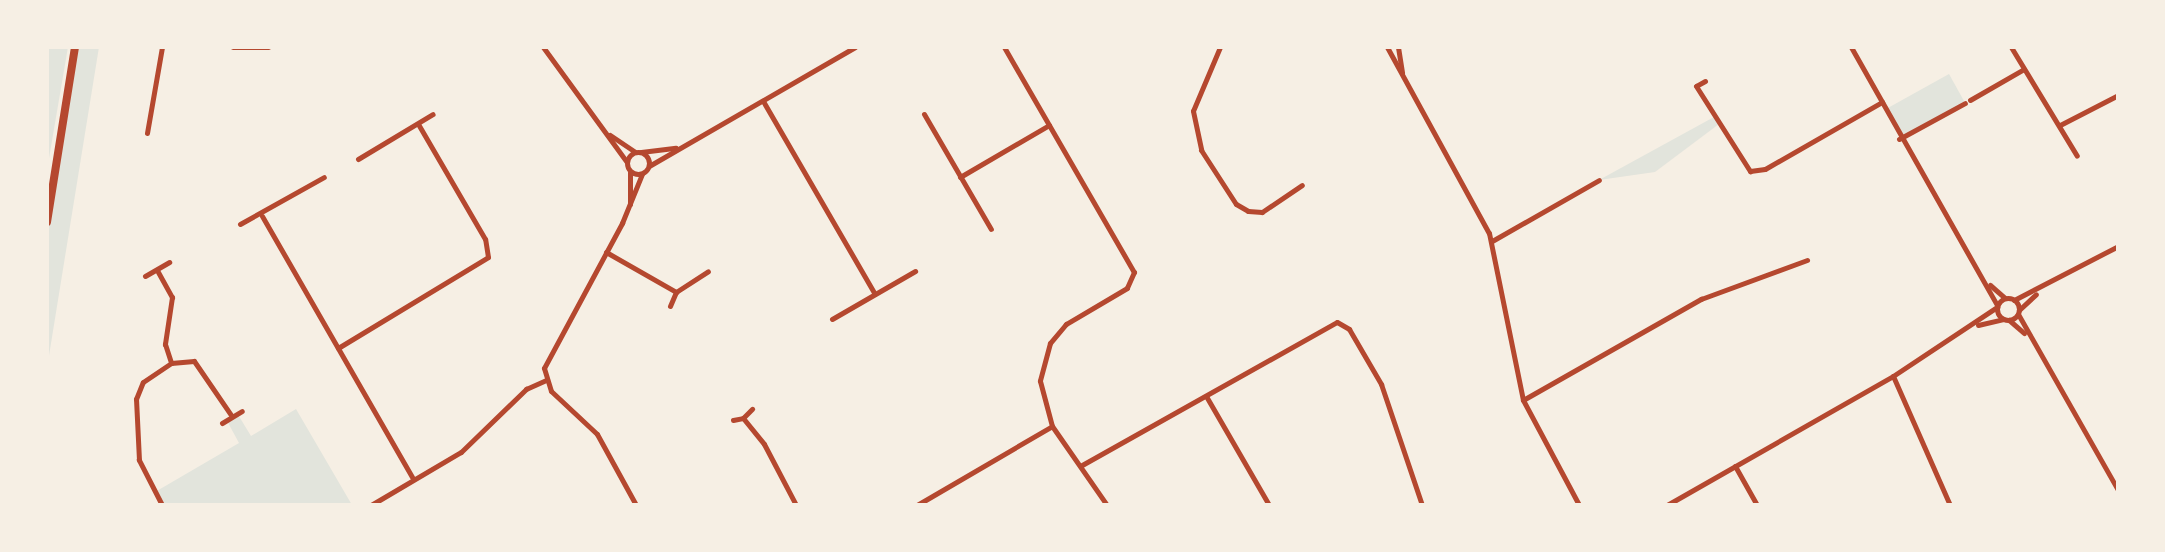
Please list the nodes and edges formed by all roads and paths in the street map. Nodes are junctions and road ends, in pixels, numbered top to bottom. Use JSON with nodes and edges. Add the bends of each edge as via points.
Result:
{"nodes":[{"id":1,"x":75,"y":47,"type":"edge"},
{"id":2,"x":162,"y":47,"type":"edge"},
{"id":3,"x":233,"y":47,"type":"edge"},
{"id":4,"x":268,"y":47,"type":"edge"},
{"id":5,"x":543,"y":47,"type":"edge"},
{"id":6,"x":855,"y":47,"type":"edge"},
{"id":7,"x":1004,"y":47,"type":"edge"},
{"id":8,"x":1220,"y":47,"type":"edge"},
{"id":9,"x":1387,"y":47,"type":"edge"},
{"id":10,"x":1398,"y":47,"type":"edge"},
{"id":11,"x":1851,"y":47,"type":"edge"},
{"id":12,"x":2011,"y":47,"type":"edge"},
{"id":13,"x":2024,"y":69,"type":"junction"},
{"id":14,"x":1705,"y":81,"type":"dead end"},
{"id":15,"x":1405,"y":83,"type":"junction"},
{"id":16,"x":1696,"y":86,"type":"junction"},
{"id":17,"x":1688,"y":91,"type":"dead end"},
{"id":18,"x":2118,"y":94,"type":"edge"},
{"id":19,"x":763,"y":101,"type":"junction"},
{"id":20,"x":1882,"y":102,"type":"junction"},
{"id":21,"x":433,"y":114,"type":"dead end"},
{"id":22,"x":924,"y":114,"type":"dead end"},
{"id":23,"x":418,"y":124,"type":"junction"},
{"id":24,"x":1048,"y":125,"type":"junction"},
{"id":25,"x":2060,"y":125,"type":"junction"},
{"id":26,"x":605,"y":131,"type":"junction"},
{"id":27,"x":147,"y":133,"type":"dead end"},
{"id":28,"x":1899,"y":139,"type":"junction"},
{"id":29,"x":679,"y":148,"type":"junction"},
{"id":30,"x":638,"y":152,"type":"junction"},
{"id":31,"x":2077,"y":156,"type":"dead end"},
{"id":32,"x":358,"y":159,"type":"dead end"},
{"id":33,"x":626,"y":161,"type":"junction"},
{"id":34,"x":649,"y":166,"type":"junction"},
{"id":35,"x":630,"y":171,"type":"junction"},
{"id":36,"x":642,"y":174,"type":"junction"},
{"id":37,"x":324,"y":177,"type":"dead end"},
{"id":38,"x":960,"y":177,"type":"junction"},
{"id":39,"x":1599,"y":180,"type":"dead end"},
{"id":40,"x":1302,"y":185,"type":"dead end"},
{"id":41,"x":630,"y":207,"type":"junction"},
{"id":42,"x":262,"y":216,"type":"junction"},
{"id":43,"x":47,"y":222,"type":"edge"},
{"id":44,"x":240,"y":224,"type":"dead end"},
{"id":45,"x":991,"y":229,"type":"dead end"},
{"id":46,"x":1492,"y":241,"type":"junction"},
{"id":47,"x":2118,"y":246,"type":"edge"},
{"id":48,"x":606,"y":252,"type":"junction"},
{"id":49,"x":1807,"y":260,"type":"dead end"},
{"id":50,"x":169,"y":262,"type":"dead end"},
{"id":51,"x":708,"y":271,"type":"dead end"},
{"id":52,"x":915,"y":271,"type":"dead end"},
{"id":53,"x":158,"y":272,"type":"junction"},
{"id":54,"x":145,"y":275,"type":"dead end"},
{"id":55,"x":1988,"y":283,"type":"junction"},
{"id":56,"x":2039,"y":291,"type":"junction"},
{"id":57,"x":676,"y":292,"type":"junction"},
{"id":58,"x":875,"y":294,"type":"junction"},
{"id":59,"x":2005,"y":298,"type":"junction"},
{"id":60,"x":2014,"y":300,"type":"junction"},
{"id":61,"x":670,"y":306,"type":"dead end"},
{"id":62,"x":1997,"y":306,"type":"junction"},
{"id":63,"x":2019,"y":312,"type":"junction"},
{"id":64,"x":832,"y":319,"type":"dead end"},
{"id":65,"x":2006,"y":319,"type":"junction"},
{"id":66,"x":1975,"y":326,"type":"junction"},
{"id":67,"x":2028,"y":338,"type":"junction"},
{"id":68,"x":338,"y":348,"type":"junction"},
{"id":69,"x":171,"y":363,"type":"junction"},
{"id":70,"x":1893,"y":376,"type":"junction"},
{"id":71,"x":546,"y":380,"type":"junction"},
{"id":72,"x":1206,"y":396,"type":"junction"},
{"id":73,"x":1523,"y":400,"type":"junction"},
{"id":74,"x":752,"y":409,"type":"dead end"},
{"id":75,"x":242,"y":411,"type":"dead end"},
{"id":76,"x":231,"y":415,"type":"junction"},
{"id":77,"x":743,"y":418,"type":"junction"},
{"id":78,"x":733,"y":420,"type":"dead end"},
{"id":79,"x":222,"y":423,"type":"dead end"},
{"id":80,"x":1052,"y":426,"type":"junction"},
{"id":81,"x":1082,"y":465,"type":"junction"},
{"id":82,"x":1735,"y":466,"type":"junction"},
{"id":83,"x":412,"y":477,"type":"junction"},
{"id":84,"x":2118,"y":490,"type":"edge"},
{"id":85,"x":162,"y":505,"type":"edge"},
{"id":86,"x":371,"y":505,"type":"edge"},
{"id":87,"x":636,"y":505,"type":"edge"},
{"id":88,"x":796,"y":505,"type":"edge"},
{"id":89,"x":916,"y":505,"type":"edge"},
{"id":90,"x":1107,"y":505,"type":"edge"},
{"id":91,"x":1269,"y":505,"type":"edge"},
{"id":92,"x":1422,"y":505,"type":"edge"},
{"id":93,"x":1577,"y":505,"type":"edge"},
{"id":94,"x":1667,"y":505,"type":"edge"},
{"id":95,"x":1757,"y":505,"type":"edge"},
{"id":96,"x":1950,"y":505,"type":"edge"}],
"edges":[{"from":1,"to":43,"type":"main road"},
{"from":2,"to":27,"type":"street"},
{"from":3,"to":4,"type":"street"},
{"from":5,"to":26,"type":"street"},
{"from":6,"to":19,"type":"street"},
{"from":7,"to":24,"type":"street"},
{"from":8,"to":40,"type":"street","via":[[1192,111],[1201,150],[1236,204],[1248,211],[1262,212]]},
{"from":9,"to":15,"type":"street"},
{"from":10,"to":15,"type":"street"},
{"from":11,"to":20,"type":"street"},
{"from":12,"to":13,"type":"street"},
{"from":13,"to":25,"type":"street"},
{"from":13,"to":28,"type":"street"},
{"from":14,"to":16,"type":"street"},
{"from":15,"to":46,"type":"street"},
{"from":16,"to":17,"type":"street"},
{"from":16,"to":20,"type":"street","via":[[1750,171],[1765,169]]},
{"from":18,"to":25,"type":"street"},
{"from":19,"to":29,"type":"street"},
{"from":19,"to":58,"type":"street"},
{"from":20,"to":28,"type":"street"},
{"from":21,"to":23,"type":"street"},
{"from":22,"to":38,"type":"street"},
{"from":23,"to":32,"type":"street"},
{"from":23,"to":68,"type":"street","via":[[485,239],[488,257]]},
{"from":24,"to":38,"type":"street"},
{"from":24,"to":80,"type":"street","via":[[1134,275],[1127,288],[1066,324],[1050,343],[1040,381]]},
{"from":25,"to":31,"type":"street"},
{"from":26,"to":30,"type":"street"},
{"from":26,"to":33,"type":"street"},
{"from":28,"to":55,"type":"street"},
{"from":29,"to":30,"type":"street"},
{"from":29,"to":34,"type":"street"},
{"from":30,"to":33,"type":"street"},
{"from":30,"to":34,"type":"street"},
{"from":33,"to":35,"type":"street"},
{"from":34,"to":36,"type":"street"},
{"from":35,"to":36,"type":"street"},
{"from":35,"to":41,"type":"street"},
{"from":36,"to":41,"type":"street"},
{"from":37,"to":42,"type":"street"},
{"from":38,"to":45,"type":"street"},
{"from":39,"to":46,"type":"street"},
{"from":41,"to":48,"type":"street"},
{"from":42,"to":44,"type":"street"},
{"from":42,"to":68,"type":"street"},
{"from":46,"to":73,"type":"street"},
{"from":47,"to":56,"type":"street"},
{"from":48,"to":57,"type":"street"},
{"from":48,"to":71,"type":"street","via":[[546,361]]},
{"from":49,"to":73,"type":"street","via":[[1701,299]]},
{"from":50,"to":53,"type":"street"},
{"from":51,"to":57,"type":"street"},
{"from":52,"to":58,"type":"street"},
{"from":53,"to":54,"type":"street"},
{"from":53,"to":69,"type":"street","via":[[172,297],[165,344]]},
{"from":55,"to":59,"type":"street"},
{"from":55,"to":62,"type":"street"},
{"from":56,"to":60,"type":"street"},
{"from":56,"to":63,"type":"street"},
{"from":57,"to":61,"type":"street"},
{"from":58,"to":64,"type":"street"},
{"from":59,"to":60,"type":"street"},
{"from":59,"to":62,"type":"street"},
{"from":60,"to":63,"type":"street"},
{"from":62,"to":65,"type":"street"},
{"from":62,"to":66,"type":"street"},
{"from":63,"to":65,"type":"street"},
{"from":63,"to":67,"type":"street"},
{"from":65,"to":66,"type":"street"},
{"from":65,"to":67,"type":"street"},
{"from":66,"to":70,"type":"street"},
{"from":67,"to":84,"type":"street"},
{"from":68,"to":83,"type":"street"},
{"from":69,"to":76,"type":"street","via":[[198,364]]},
{"from":69,"to":85,"type":"street","via":[[146,378],[136,399],[139,460]]},
{"from":70,"to":82,"type":"street"},
{"from":70,"to":96,"type":"street"},
{"from":71,"to":83,"type":"street","via":[[526,388],[461,452]]},
{"from":71,"to":87,"type":"street","via":[[556,397],[593,428]]},
{"from":72,"to":81,"type":"street"},
{"from":72,"to":91,"type":"street"},
{"from":72,"to":92,"type":"street","via":[[1320,326],[1342,323],[1381,384]]},
{"from":73,"to":93,"type":"street"},
{"from":74,"to":77,"type":"street"},
{"from":75,"to":76,"type":"street"},
{"from":76,"to":79,"type":"street"},
{"from":77,"to":78,"type":"street"},
{"from":77,"to":88,"type":"street"},
{"from":80,"to":81,"type":"street"},
{"from":80,"to":89,"type":"street"},
{"from":81,"to":90,"type":"street"},
{"from":82,"to":94,"type":"street"},
{"from":82,"to":95,"type":"street"},
{"from":83,"to":86,"type":"street"}]}
